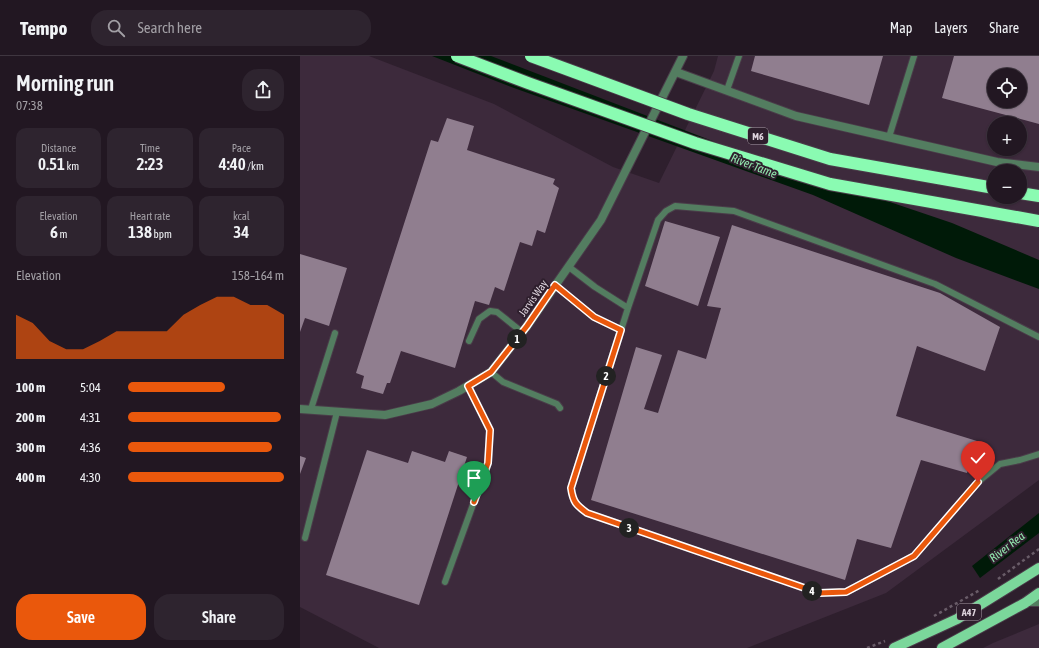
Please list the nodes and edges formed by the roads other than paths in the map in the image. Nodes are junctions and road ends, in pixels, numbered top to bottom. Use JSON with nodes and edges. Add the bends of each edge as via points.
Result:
{"nodes":[{"id":1,"x":457,"y":56,"type":"edge"},
{"id":2,"x":530,"y":56,"type":"edge"},
{"id":3,"x":683,"y":56,"type":"edge"},
{"id":4,"x":739,"y":56,"type":"edge"},
{"id":5,"x":914,"y":56,"type":"edge"},
{"id":6,"x":676,"y":72,"type":"junction"},
{"id":7,"x":727,"y":90,"type":"junction"},
{"id":8,"x":889,"y":137,"type":"junction"},
{"id":9,"x":1039,"y":167,"type":"edge"},
{"id":10,"x":987,"y":187,"type":"edge"},
{"id":11,"x":1027,"y":194,"type":"edge"},
{"id":12,"x":1039,"y":196,"type":"edge"},
{"id":13,"x":1039,"y":220,"type":"edge"},
{"id":14,"x":568,"y":266,"type":"junction"},
{"id":15,"x":555,"y":285,"type":"junction"},
{"id":16,"x":628,"y":308,"type":"junction"},
{"id":17,"x":621,"y":330,"type":"junction"},
{"id":18,"x":522,"y":332,"type":"junction"},
{"id":19,"x":335,"y":333,"type":"dead end"},
{"id":20,"x":1039,"y":337,"type":"edge"},
{"id":21,"x":469,"y":341,"type":"dead end"},
{"id":22,"x":491,"y":372,"type":"junction"},
{"id":23,"x":468,"y":386,"type":"junction"},
{"id":24,"x":560,"y":408,"type":"dead end"},
{"id":25,"x":300,"y":409,"type":"edge"},
{"id":26,"x":311,"y":410,"type":"junction"},
{"id":27,"x":337,"y":412,"type":"junction"},
{"id":28,"x":1039,"y":454,"type":"edge"},
{"id":29,"x":305,"y":538,"type":"dead end"},
{"id":30,"x":1039,"y":568,"type":"edge"},
{"id":31,"x":445,"y":582,"type":"dead end"},
{"id":32,"x":1039,"y":593,"type":"edge"},
{"id":33,"x":1039,"y":603,"type":"edge"},
{"id":34,"x":1025,"y":604,"type":"junction"},
{"id":35,"x":893,"y":644,"type":"edge"},
{"id":36,"x":942,"y":648,"type":"edge"}],
"edges":[{"from":1,"to":13,"type":"highway","number":"M6","bridge":true,"via":[[695,143],[830,184]]},
{"from":2,"to":10,"type":"highway","number":"M6","bridge":true,"via":[[688,114],[830,159]]},
{"from":3,"to":6,"type":"street","name":"Jarvis Way"},
{"from":4,"to":7,"type":"lane"},
{"from":5,"to":8,"type":"lane"},
{"from":6,"to":7,"type":"street"},
{"from":6,"to":14,"type":"street","name":"Jarvis Way","via":[[601,220]]},
{"from":7,"to":8,"type":"street","via":[[796,116]]},
{"from":8,"to":9,"type":"street","via":[[997,162]]},
{"from":11,"to":12,"type":"highway"},
{"from":14,"to":15,"type":"street","name":"Jarvis Way"},
{"from":14,"to":16,"type":"lane"},
{"from":15,"to":17,"type":"lane","via":[[594,317]]},
{"from":15,"to":18,"type":"street","name":"Jarvis Way"},
{"from":16,"to":17,"type":"lane"},
{"from":16,"to":20,"type":"lane","via":[[658,220],[675,206],[734,211],[934,284]]},
{"from":17,"to":28,"type":"lane","via":[[571,488],[572,499],[587,513],[819,593],[846,592],[914,556],[978,482],[1000,464]]},
{"from":18,"to":21,"type":"lane","via":[[497,312],[490,311],[478,318]]},
{"from":18,"to":22,"type":"street","name":"Jarvis Way"},
{"from":19,"to":26,"type":"lane"},
{"from":22,"to":23,"type":"street","name":"Jarvis Way"},
{"from":22,"to":24,"type":"lane","via":[[503,382],[557,404]]},
{"from":23,"to":27,"type":"street","name":"Jarvis Way","via":[[432,404],[385,415]]},
{"from":23,"to":31,"type":"lane","via":[[490,430],[488,463]]},
{"from":25,"to":26,"type":"street","name":"Jarvis Way"},
{"from":26,"to":27,"type":"street","name":"Jarvis Way"},
{"from":27,"to":29,"type":"lane"},
{"from":30,"to":35,"type":"main road","number":"A47","via":[[957,619]]},
{"from":32,"to":34,"type":"main road","number":"A47"},
{"from":33,"to":34,"type":"lane"},
{"from":34,"to":36,"type":"main road","number":"A47"}]}
